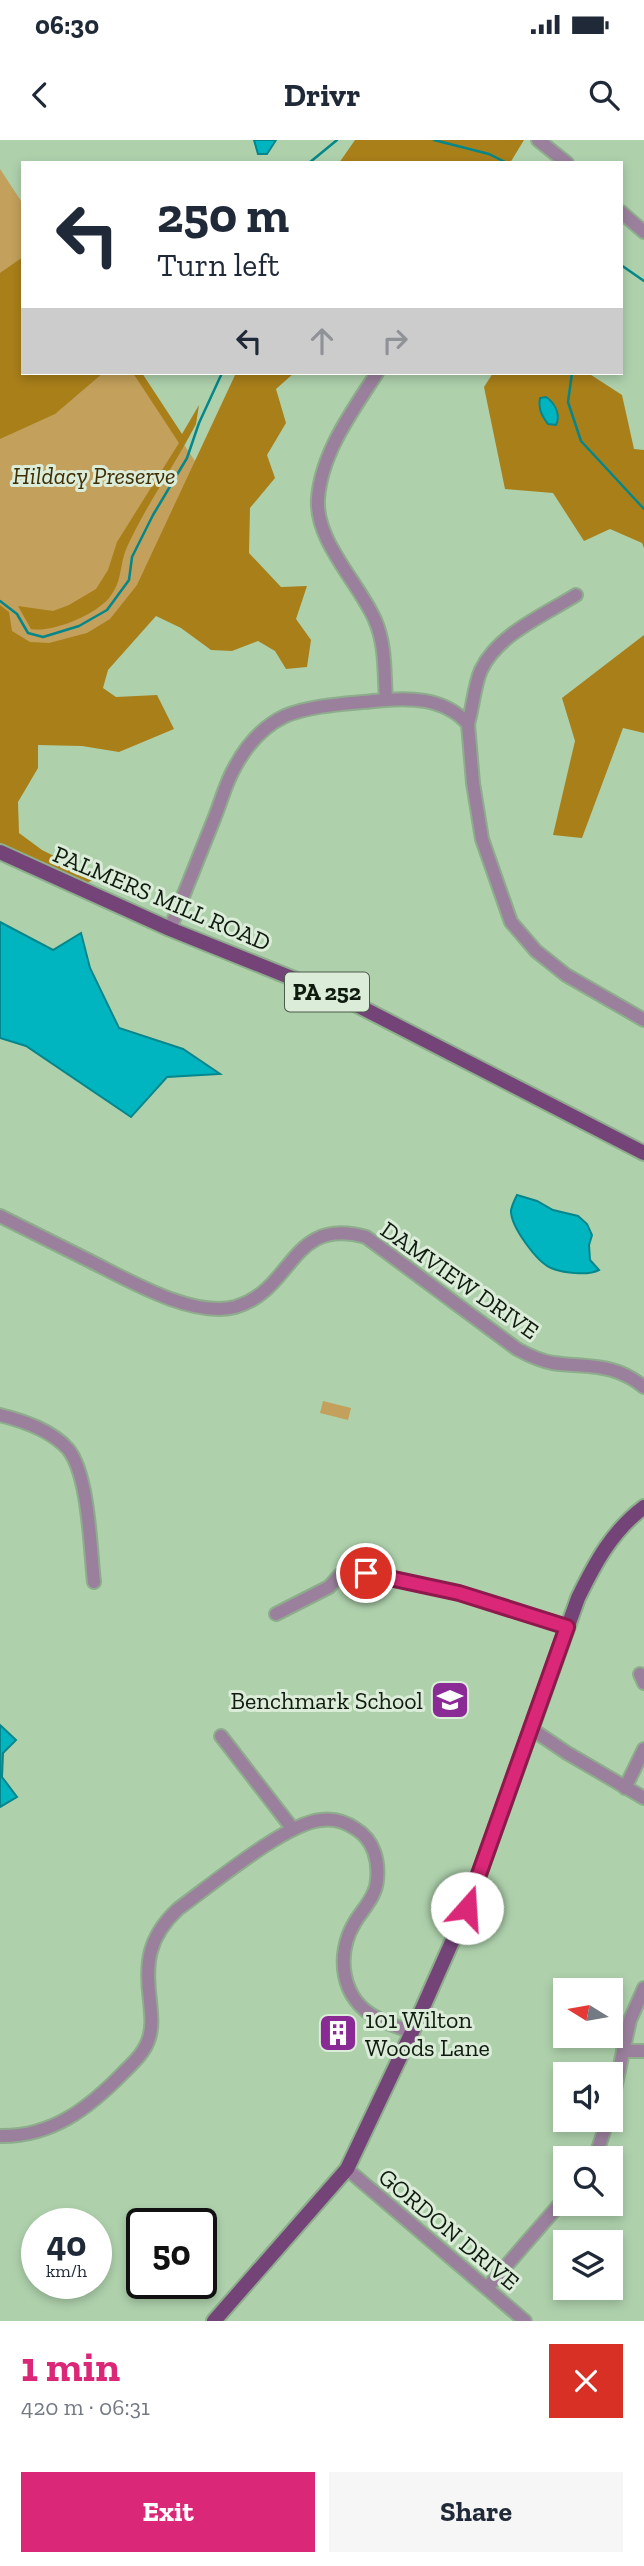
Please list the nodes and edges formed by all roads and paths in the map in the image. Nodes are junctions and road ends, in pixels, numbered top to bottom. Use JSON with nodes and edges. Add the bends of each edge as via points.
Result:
{"nodes":[{"id":1,"x":537,"y":140,"type":"edge"},
{"id":2,"x":564,"y":161,"type":"edge"},
{"id":3,"x":623,"y":214,"type":"edge"},
{"id":4,"x":644,"y":232,"type":"edge"},
{"id":5,"x":376,"y":375,"type":"edge"},
{"id":6,"x":576,"y":596,"type":"dead end"},
{"id":7,"x":386,"y":699,"type":"junction"},
{"id":8,"x":468,"y":724,"type":"junction"},
{"id":9,"x":0,"y":852,"type":"edge"},
{"id":10,"x":170,"y":929,"type":"junction"},
{"id":11,"x":644,"y":1020,"type":"edge"},
{"id":12,"x":644,"y":1153,"type":"edge"},
{"id":13,"x":0,"y":1216,"type":"edge"},
{"id":14,"x":644,"y":1387,"type":"edge"},
{"id":15,"x":0,"y":1415,"type":"edge"},
{"id":16,"x":644,"y":1507,"type":"edge"},
{"id":17,"x":94,"y":1582,"type":"dead end"},
{"id":18,"x":276,"y":1614,"type":"dead end"},
{"id":19,"x":567,"y":1627,"type":"junction"},
{"id":20,"x":530,"y":1728,"type":"junction"},
{"id":21,"x":221,"y":1736,"type":"dead end"},
{"id":22,"x":644,"y":1749,"type":"edge"},
{"id":23,"x":625,"y":1788,"type":"junction"},
{"id":24,"x":644,"y":1798,"type":"edge"},
{"id":25,"x":292,"y":1828,"type":"junction"},
{"id":26,"x":644,"y":1989,"type":"edge"},
{"id":27,"x":412,"y":2032,"type":"junction"},
{"id":28,"x":623,"y":2051,"type":"junction"},
{"id":29,"x":644,"y":2051,"type":"edge"},
{"id":30,"x":621,"y":2062,"type":"edge"},
{"id":31,"x":0,"y":2136,"type":"edge"},
{"id":32,"x":347,"y":2169,"type":"junction"},
{"id":33,"x":553,"y":2212,"type":"edge"},
{"id":34,"x":487,"y":2288,"type":"junction"},
{"id":35,"x":214,"y":2321,"type":"edge"},
{"id":36,"x":525,"y":2321,"type":"edge"}],
"edges":[{"from":1,"to":2,"type":"street"},
{"from":3,"to":4,"type":"street"},
{"from":5,"to":7,"type":"street","via":[[341,432],[323,473],[318,500],[328,538],[375,620],[383,646]]},
{"from":6,"to":8,"type":"street","via":[[506,639],[491,654],[480,672]]},
{"from":7,"to":8,"type":"street","via":[[436,703],[458,712]]},
{"from":7,"to":10,"type":"street","via":[[308,709],[284,717],[254,739],[235,766]]},
{"from":8,"to":11,"type":"street","via":[[482,839],[511,922],[536,951],[566,975]]},
{"from":9,"to":10,"type":"main road","name":"PALMERS MILL ROAD","number":"PA 252"},
{"from":10,"to":12,"type":"main road","name":"PALMERS MILL ROAD","number":"PA 252","via":[[349,1001]]},
{"from":13,"to":14,"type":"street","name":"DAMVIEW DRIVE","via":[[161,1296],[201,1307],[234,1307],[268,1290],[309,1243],[326,1234],[366,1237],[517,1349],[551,1363],[618,1371]]},
{"from":15,"to":17,"type":"street","via":[[48,1432],[68,1449],[79,1469]]},
{"from":16,"to":19,"type":"main road","via":[[594,1564]]},
{"from":18,"to":19,"type":"street","via":[[329,1587],[340,1575],[356,1572],[459,1593]]},
{"from":19,"to":20,"type":"main road"},
{"from":20,"to":23,"type":"street"},
{"from":20,"to":27,"type":"main road","via":[[467,1908]]},
{"from":21,"to":25,"type":"street"},
{"from":22,"to":23,"type":"street"},
{"from":23,"to":24,"type":"street"},
{"from":25,"to":27,"type":"street","via":[[321,1820],[344,1821],[362,1833],[374,1849],[377,1884],[345,1941],[346,1983],[375,2017]]},
{"from":25,"to":31,"type":"street","via":[[166,1920],[147,1961],[152,2022],[141,2054],[76,2115],[21,2136]]},
{"from":26,"to":28,"type":"street"},
{"from":27,"to":32,"type":"main road"},
{"from":28,"to":29,"type":"street"},
{"from":28,"to":30,"type":"street"},
{"from":32,"to":34,"type":"street","name":"GORDON DRIVE"},
{"from":32,"to":35,"type":"main road"},
{"from":33,"to":34,"type":"street"},
{"from":34,"to":36,"type":"street","name":"GORDON DRIVE"}]}
